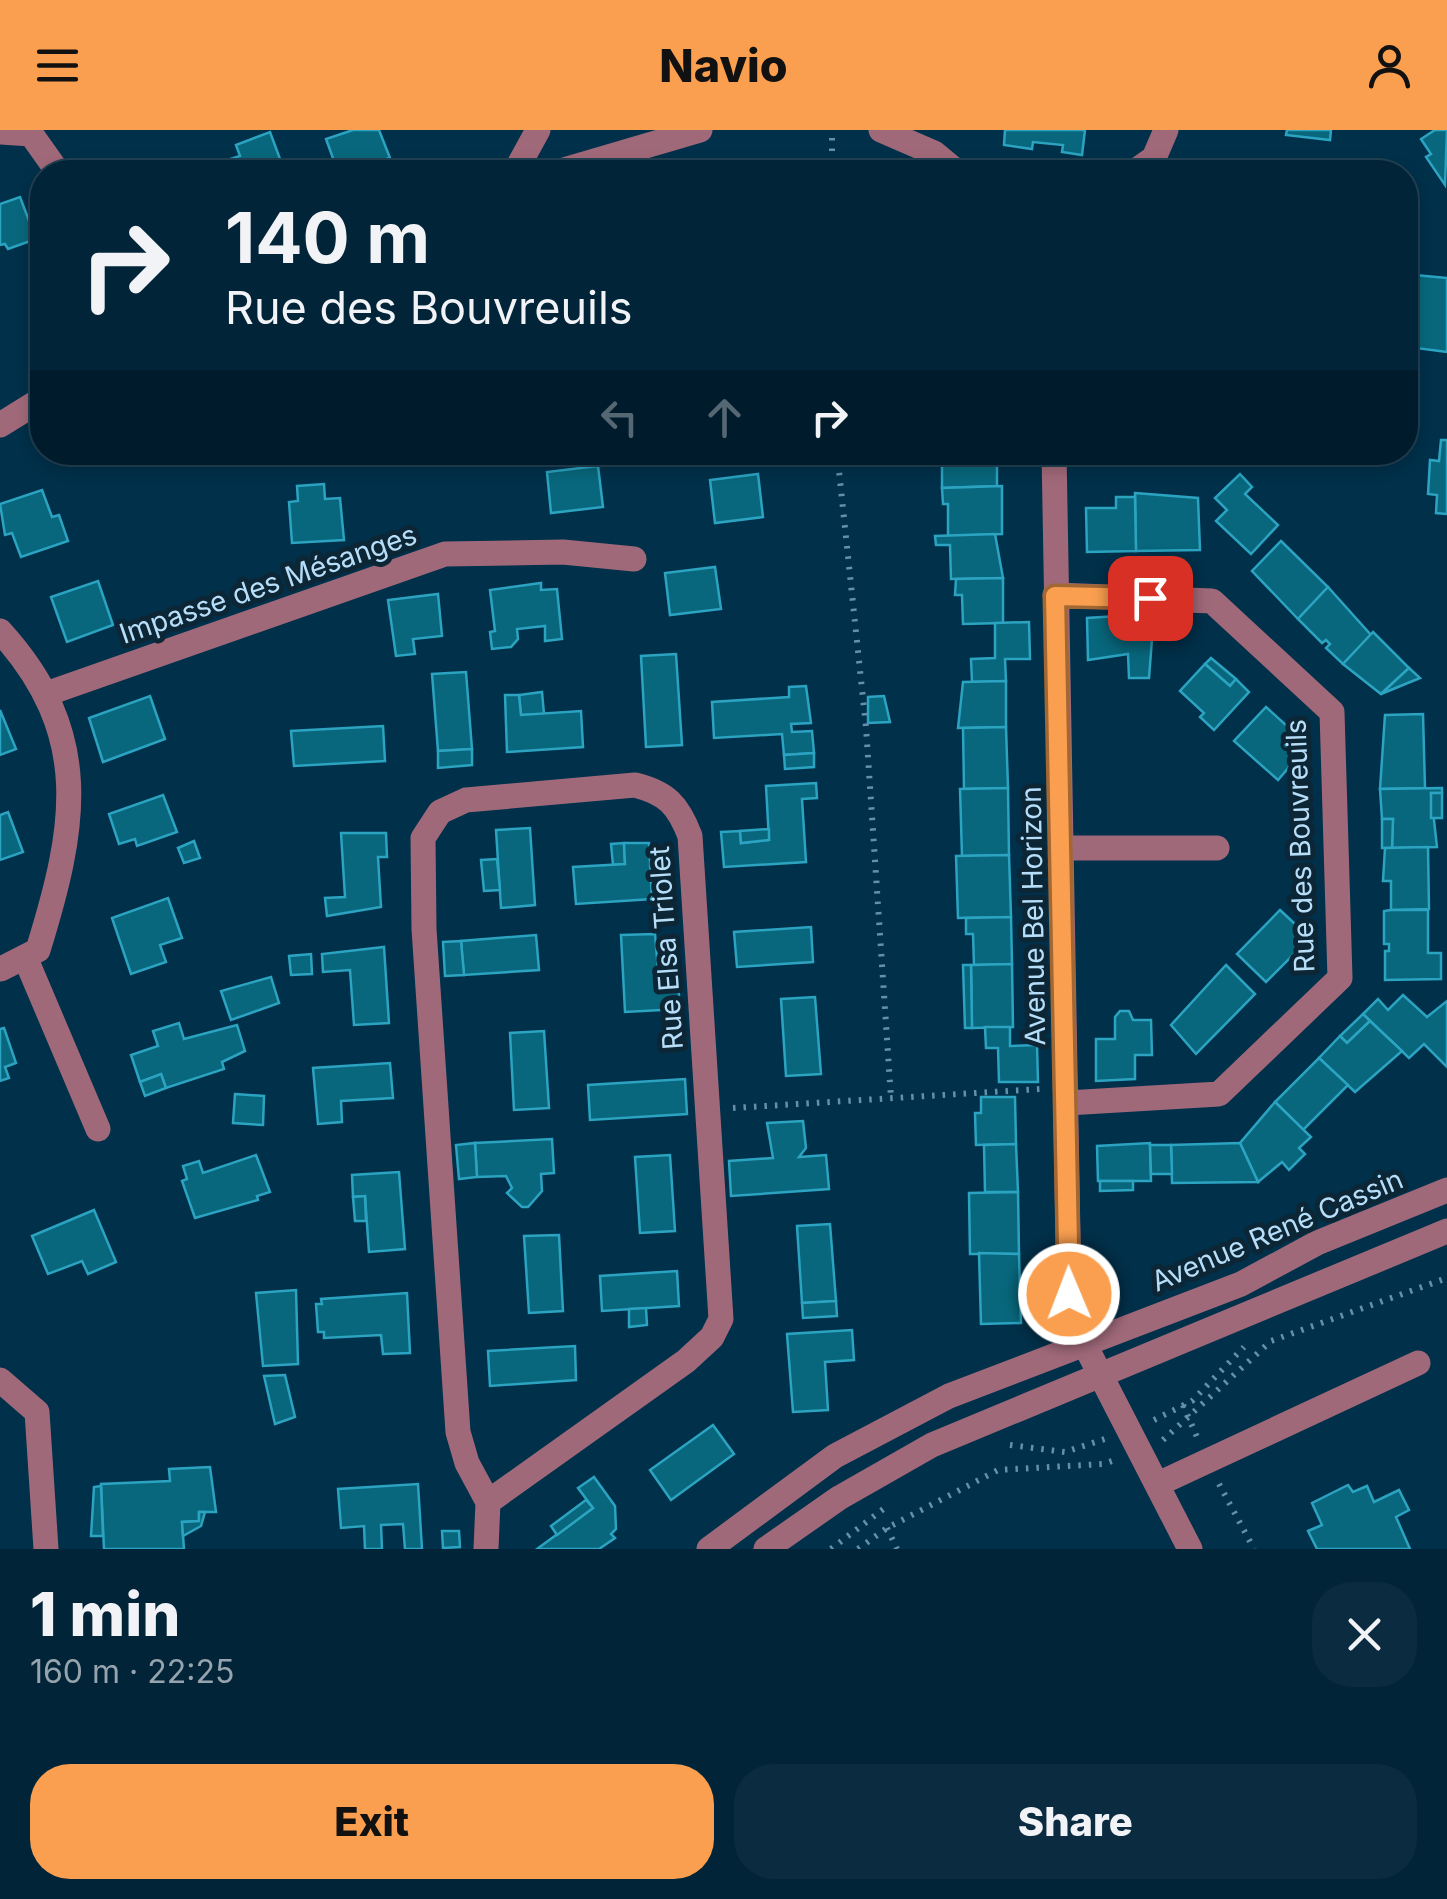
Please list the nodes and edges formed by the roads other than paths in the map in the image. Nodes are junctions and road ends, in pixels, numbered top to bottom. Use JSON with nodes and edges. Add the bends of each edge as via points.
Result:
{"nodes":[{"id":1,"x":538,"y":130,"type":"edge"},
{"id":2,"x":700,"y":130,"type":"edge"},
{"id":3,"x":881,"y":130,"type":"edge"},
{"id":4,"x":1166,"y":130,"type":"edge"},
{"id":5,"x":0,"y":132,"type":"edge"},
{"id":6,"x":50,"y":160,"type":"edge"},
{"id":7,"x":521,"y":160,"type":"edge"},
{"id":8,"x":599,"y":160,"type":"edge"},
{"id":9,"x":942,"y":160,"type":"edge"},
{"id":10,"x":1154,"y":160,"type":"edge"},
{"id":11,"x":30,"y":406,"type":"edge"},
{"id":12,"x":0,"y":424,"type":"edge"},
{"id":13,"x":1054,"y":465,"type":"edge"},
{"id":14,"x":634,"y":559,"type":"dead end"},
{"id":15,"x":1055,"y":596,"type":"junction"},
{"id":16,"x":0,"y":631,"type":"edge"},
{"id":17,"x":46,"y":694,"type":"junction"},
{"id":18,"x":1062,"y":848,"type":"junction"},
{"id":19,"x":1216,"y":848,"type":"dead end"},
{"id":20,"x":25,"y":956,"type":"junction"},
{"id":21,"x":0,"y":969,"type":"edge"},
{"id":22,"x":1066,"y":1096,"type":"junction"},
{"id":23,"x":98,"y":1128,"type":"dead end"},
{"id":24,"x":1447,"y":1190,"type":"edge"},
{"id":25,"x":1447,"y":1231,"type":"edge"},
{"id":26,"x":1084,"y":1342,"type":"junction"},
{"id":27,"x":1418,"y":1363,"type":"dead end"},
{"id":28,"x":1103,"y":1371,"type":"junction"},
{"id":29,"x":0,"y":1380,"type":"edge"},
{"id":30,"x":1158,"y":1484,"type":"junction"},
{"id":31,"x":488,"y":1502,"type":"junction"},
{"id":32,"x":46,"y":1549,"type":"edge"},
{"id":33,"x":486,"y":1549,"type":"edge"},
{"id":34,"x":709,"y":1549,"type":"edge"},
{"id":35,"x":766,"y":1549,"type":"edge"},
{"id":36,"x":1190,"y":1549,"type":"edge"}],
"edges":[{"from":1,"to":7,"type":"street"},
{"from":2,"to":8,"type":"street"},
{"from":3,"to":9,"type":"street"},
{"from":4,"to":10,"type":"street"},
{"from":5,"to":6,"type":"street","via":[[32,134]]},
{"from":11,"to":12,"type":"street"},
{"from":13,"to":15,"type":"street","name":"Avenue Bel Horizon"},
{"from":14,"to":17,"type":"street","name":"Impasse des Mésanges","via":[[562,552],[445,554]]},
{"from":15,"to":18,"type":"street","name":"Avenue Bel Horizon"},
{"from":15,"to":22,"type":"street","name":"Rue des Bouvreuils","via":[[1212,601],[1332,712],[1340,978],[1219,1094]]},
{"from":16,"to":17,"type":"street","via":[[34,668]]},
{"from":17,"to":20,"type":"street","via":[[67,760],[71,810],[38,950]]},
{"from":18,"to":19,"type":"street"},
{"from":18,"to":22,"type":"street","name":"Avenue Bel Horizon"},
{"from":20,"to":21,"type":"street"},
{"from":20,"to":23,"type":"street"},
{"from":22,"to":26,"type":"street","name":"Avenue Bel Horizon","via":[[1069,1294]]},
{"from":24,"to":26,"type":"street","name":"Avenue René Cassin","via":[[1318,1243],[1240,1284]]},
{"from":25,"to":28,"type":"street"},
{"from":26,"to":28,"type":"street","name":"Avenue Bel Horizon"},
{"from":26,"to":34,"type":"street","name":"Avenue René Cassin","via":[[949,1396],[836,1456]]},
{"from":27,"to":30,"type":"street"},
{"from":28,"to":30,"type":"street","name":"Avenue Bel Horizon"},
{"from":28,"to":35,"type":"street","via":[[932,1445]]},
{"from":29,"to":32,"type":"street","via":[[37,1412]]},
{"from":30,"to":36,"type":"street","name":"Avenue Bel Horizon"},
{"from":31,"to":31,"type":"street","name":"Rue Elsa Triolet","via":[[686,1361],[712,1337],[720,1319],[690,836],[662,792],[635,785],[466,800],[440,812],[423,838],[457,1412],[467,1463]]},
{"from":31,"to":33,"type":"street","name":"Rue Elsa Triolet"}]}
